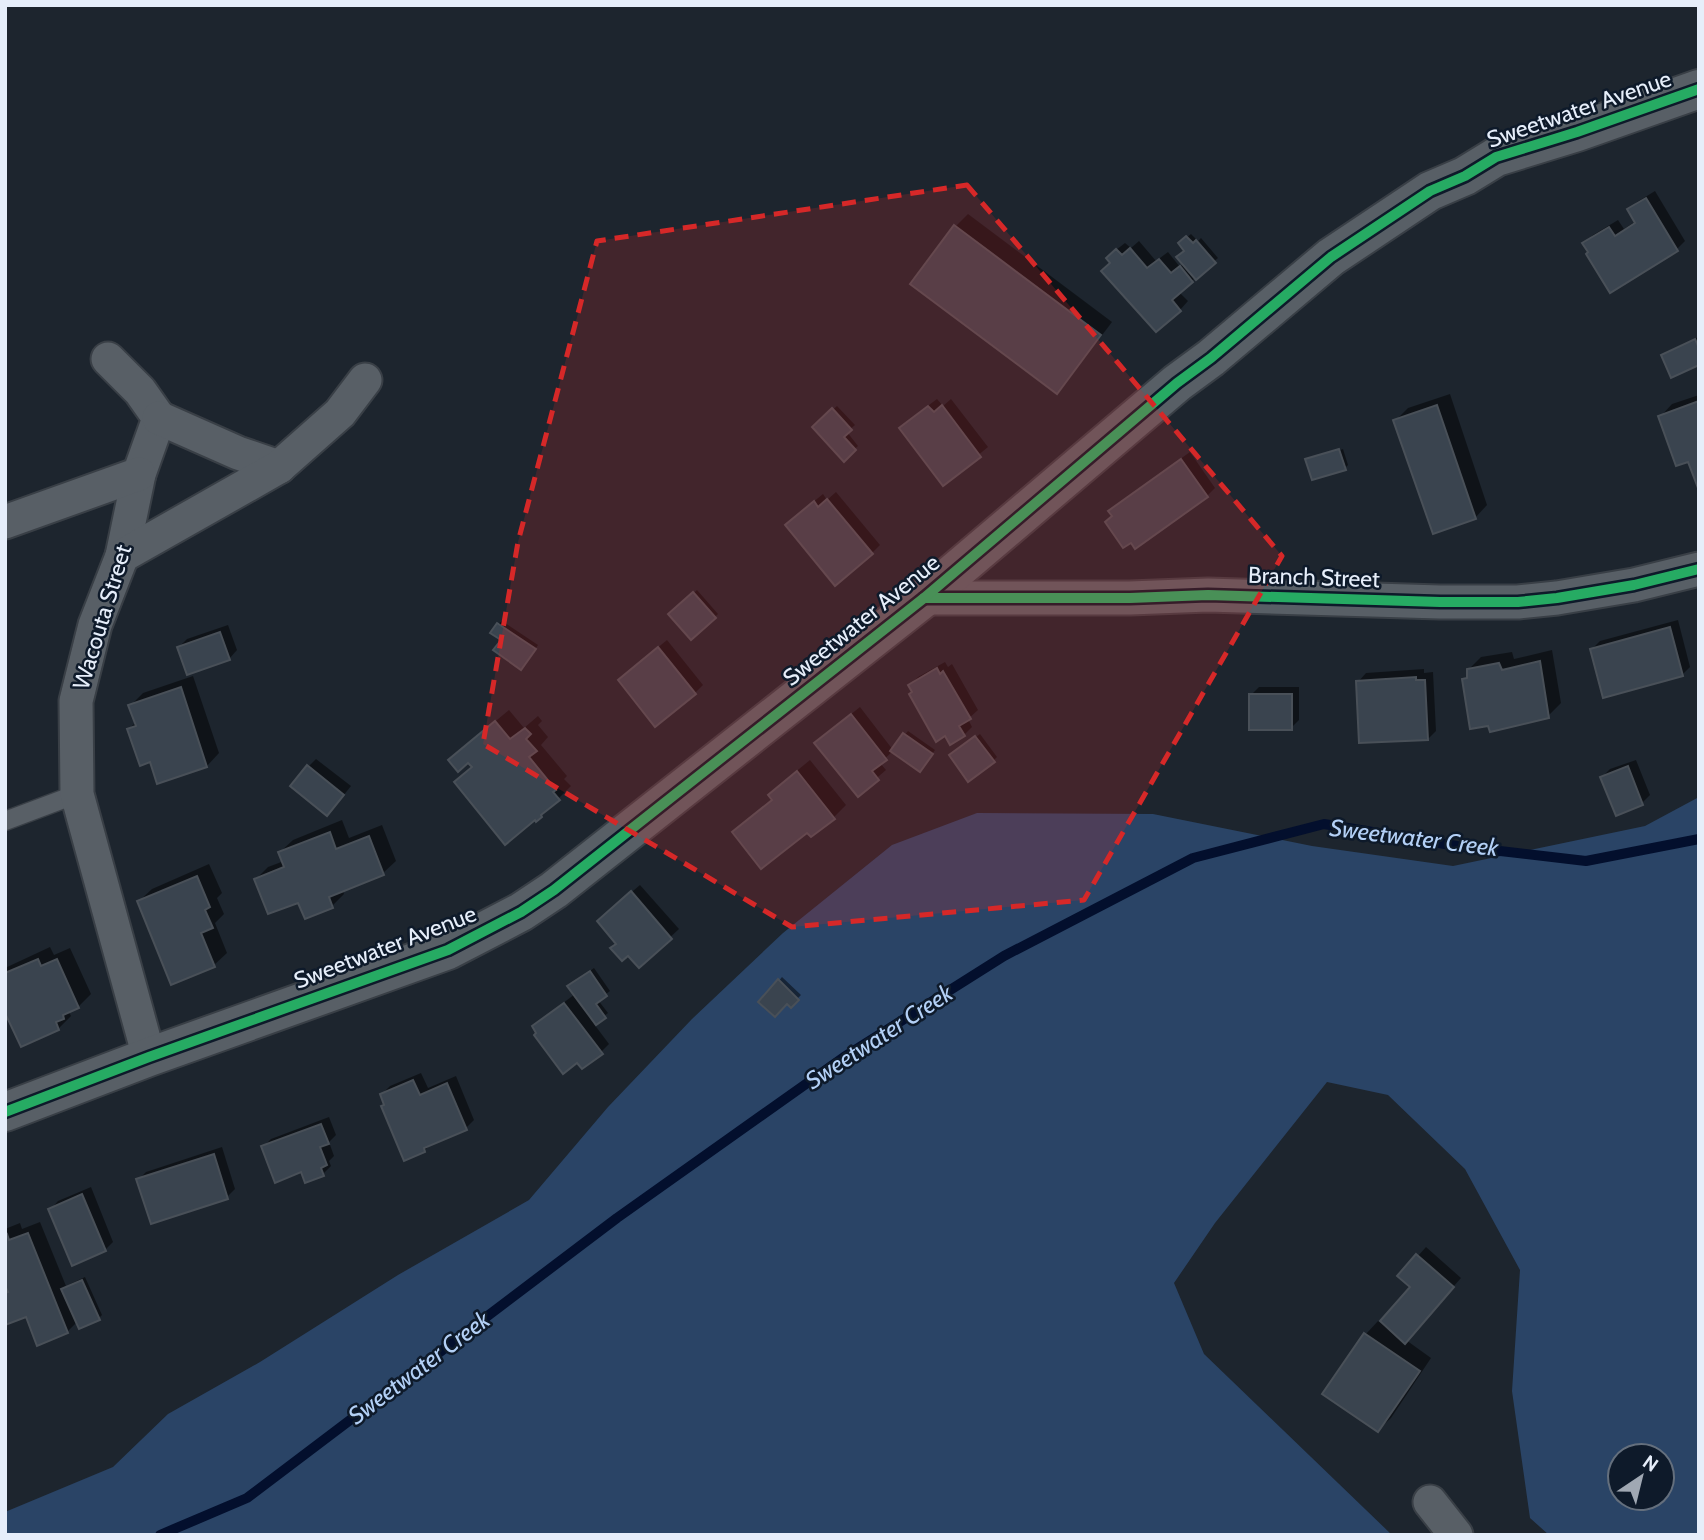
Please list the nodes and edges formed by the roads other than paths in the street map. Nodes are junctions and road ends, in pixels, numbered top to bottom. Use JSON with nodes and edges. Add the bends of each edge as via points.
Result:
{"nodes":[{"id":1,"x":1699,"y":89,"type":"edge"},
{"id":2,"x":108,"y":359,"type":"dead end"},
{"id":3,"x":365,"y":380,"type":"dead end"},
{"id":4,"x":159,"y":418,"type":"junction"},
{"id":5,"x":279,"y":467,"type":"junction"},
{"id":6,"x":139,"y":474,"type":"junction"},
{"id":7,"x":5,"y":522,"type":"edge"},
{"id":8,"x":122,"y":556,"type":"junction"},
{"id":9,"x":1699,"y":569,"type":"edge"},
{"id":10,"x":924,"y":598,"type":"junction"},
{"id":11,"x":77,"y":794,"type":"junction"},
{"id":12,"x":5,"y":821,"type":"edge"},
{"id":13,"x":149,"y":1057,"type":"junction"},
{"id":14,"x":5,"y":1112,"type":"edge"},
{"id":15,"x":1430,"y":1502,"type":"dead end"},
{"id":16,"x":1456,"y":1535,"type":"edge"}],
"edges":[{"from":1,"to":10,"type":"street","name":"Sweetwater Avenue","via":[[1496,157],[1364,233],[1177,383]]},
{"from":2,"to":4,"type":"street"},
{"from":3,"to":5,"type":"street","via":[[340,413]]},
{"from":4,"to":5,"type":"street"},
{"from":4,"to":6,"type":"street","name":"Wacouta Street"},
{"from":5,"to":8,"type":"street"},
{"from":6,"to":7,"type":"street"},
{"from":6,"to":8,"type":"street","name":"Wacouta Street"},
{"from":8,"to":11,"type":"street","name":"Wacouta Street","via":[[95,625],[76,701]]},
{"from":9,"to":10,"type":"street","name":"Branch Street","via":[[1634,585],[1518,602],[1208,595]]},
{"from":10,"to":13,"type":"street","name":"Sweetwater Avenue","via":[[521,912],[448,950]]},
{"from":11,"to":12,"type":"lane"},
{"from":11,"to":13,"type":"street","name":"Wacouta Street"},
{"from":13,"to":14,"type":"street","name":"Sweetwater Avenue"},
{"from":15,"to":16,"type":"street"}]}
